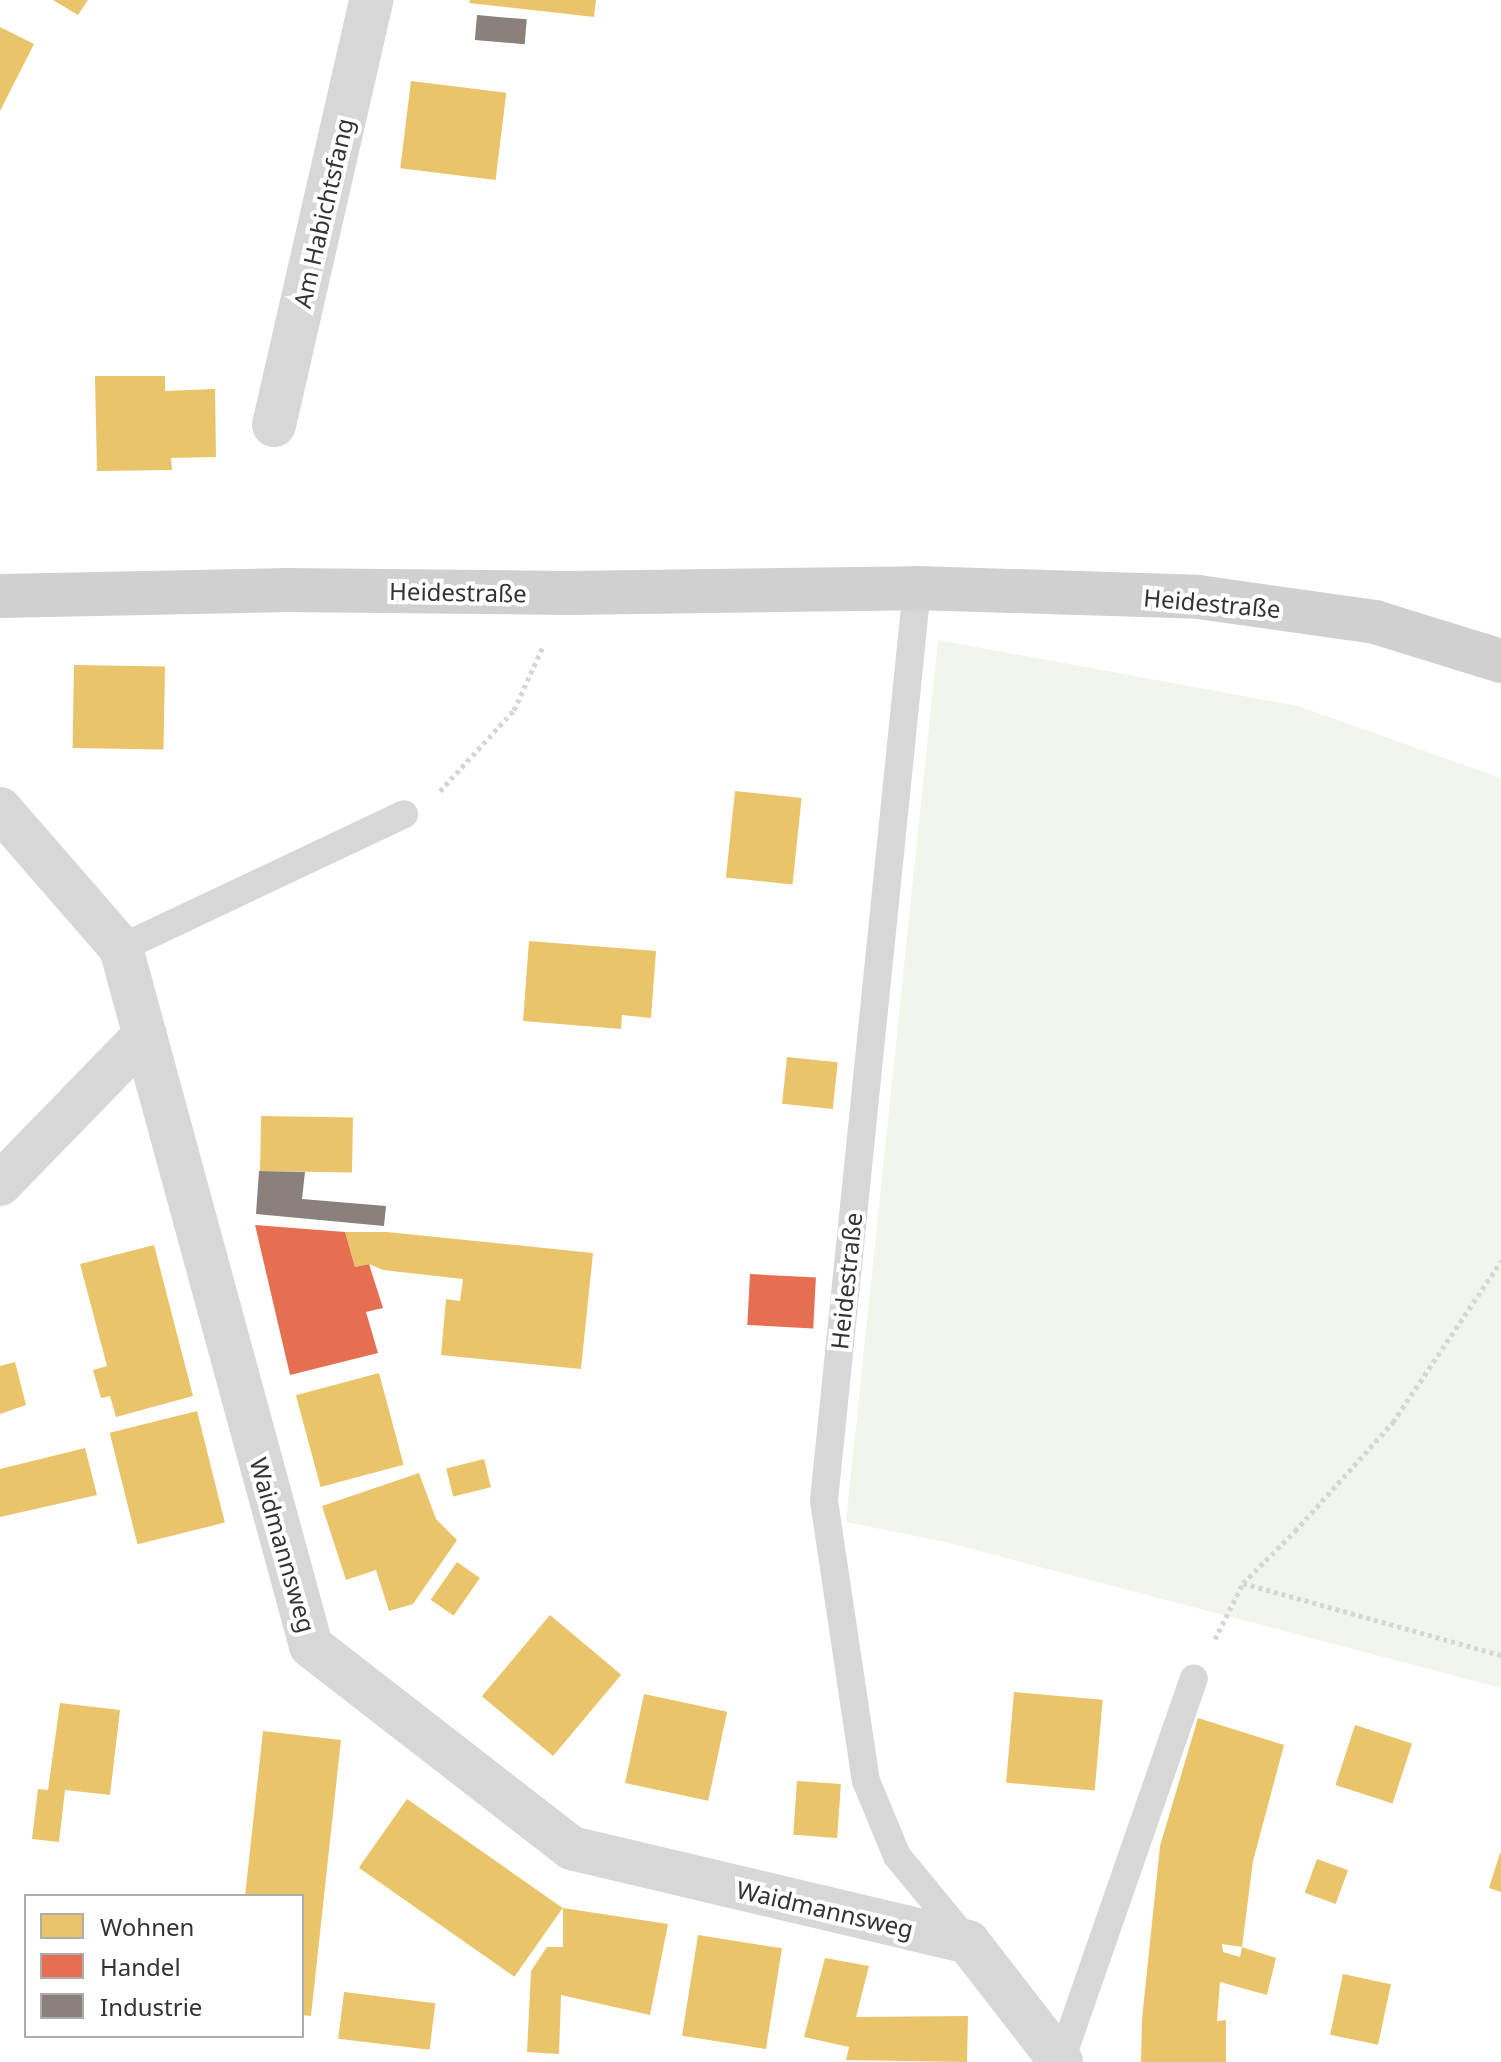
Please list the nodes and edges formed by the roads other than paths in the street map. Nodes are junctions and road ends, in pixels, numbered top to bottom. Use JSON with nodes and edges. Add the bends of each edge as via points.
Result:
{"nodes":[{"id":1,"x":371,"y":0,"type":"edge"},
{"id":2,"x":274,"y":425,"type":"dead end"},
{"id":3,"x":917,"y":588,"type":"junction"},
{"id":4,"x":0,"y":596,"type":"edge"},
{"id":5,"x":1501,"y":661,"type":"edge"},
{"id":6,"x":0,"y":809,"type":"edge"},
{"id":7,"x":404,"y":814,"type":"road end"},
{"id":8,"x":121,"y":948,"type":"junction"},
{"id":9,"x":145,"y":1035,"type":"junction"},
{"id":10,"x":0,"y":1184,"type":"edge"},
{"id":11,"x":1194,"y":1679,"type":"road end"},
{"id":12,"x":968,"y":1942,"type":"junction"},
{"id":13,"x":1061,"y":2061,"type":"edge"}],
"edges":[{"from":1,"to":2,"type":"street","name":"Am Habichtsfang"},
{"from":3,"to":4,"type":"main road","name":"Heidestraße"},
{"from":3,"to":5,"type":"main road","name":"Heidestraße","via":[[1198,597],[1375,622]]},
{"from":3,"to":12,"type":"lane","name":"Heidestraße","via":[[824,1501],[866,1781],[897,1856]]},
{"from":6,"to":8,"type":"street","name":"Waidmannsweg"},
{"from":7,"to":8,"type":"lane"},
{"from":8,"to":9,"type":"street","name":"Waidmannsweg"},
{"from":9,"to":10,"type":"street"},
{"from":9,"to":12,"type":"street","name":"Waidmannsweg","via":[[311,1646],[571,1848]]},
{"from":11,"to":13,"type":"lane"},
{"from":12,"to":13,"type":"street"}]}
